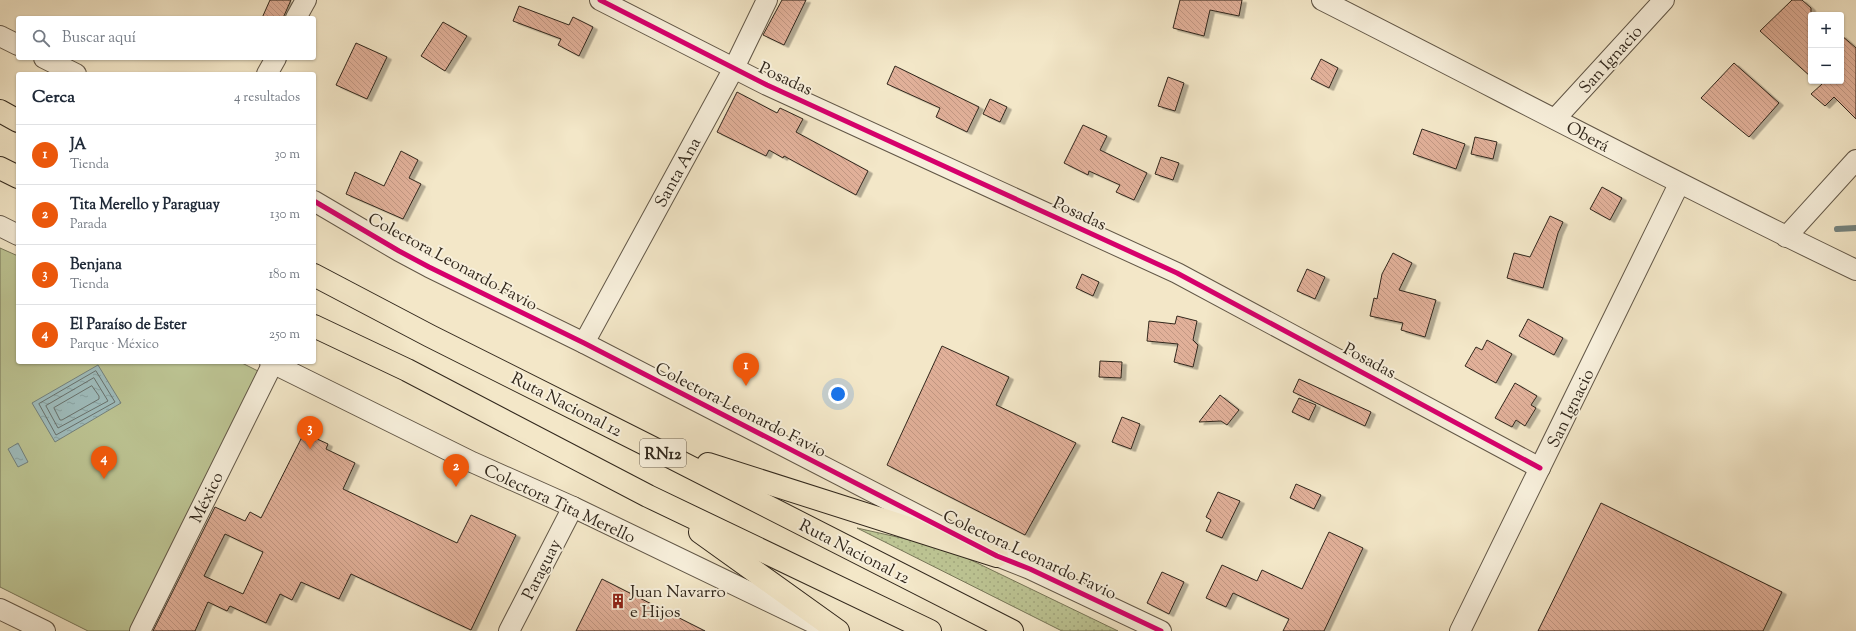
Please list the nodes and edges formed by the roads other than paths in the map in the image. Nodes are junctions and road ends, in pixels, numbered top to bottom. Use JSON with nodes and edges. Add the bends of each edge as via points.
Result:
{"nodes":[{"id":1,"x":306,"y":0,"type":"edge"},
{"id":2,"x":600,"y":0,"type":"edge"},
{"id":3,"x":767,"y":0,"type":"edge"},
{"id":4,"x":1322,"y":0,"type":"edge"},
{"id":5,"x":1664,"y":0,"type":"edge"},
{"id":6,"x":297,"y":16,"type":"edge"},
{"id":7,"x":0,"y":36,"type":"edge"},
{"id":8,"x":16,"y":44,"type":"edge"},
{"id":9,"x":48,"y":60,"type":"edge"},
{"id":10,"x":275,"y":60,"type":"edge"},
{"id":11,"x":734,"y":68,"type":"junction"},
{"id":12,"x":72,"y":72,"type":"edge"},
{"id":13,"x":268,"y":72,"type":"edge"},
{"id":14,"x":0,"y":111,"type":"edge"},
{"id":15,"x":16,"y":119,"type":"edge"},
{"id":16,"x":1555,"y":119,"type":"junction"},
{"id":17,"x":1856,"y":160,"type":"edge"},
{"id":18,"x":0,"y":168,"type":"edge"},
{"id":19,"x":16,"y":176,"type":"edge"},
{"id":20,"x":1679,"y":184,"type":"junction"},
{"id":21,"x":316,"y":202,"type":"edge"},
{"id":22,"x":0,"y":226,"type":"edge"},
{"id":23,"x":16,"y":234,"type":"edge"},
{"id":24,"x":1786,"y":237,"type":"junction"},
{"id":25,"x":1856,"y":270,"type":"edge"},
{"id":26,"x":316,"y":276,"type":"edge"},
{"id":27,"x":316,"y":327,"type":"edge"},
{"id":28,"x":584,"y":343,"type":"junction"},
{"id":29,"x":272,"y":364,"type":"edge"},
{"id":30,"x":274,"y":364,"type":"edge"},
{"id":31,"x":649,"y":446,"type":"junction"},
{"id":32,"x":1540,"y":468,"type":"junction"},
{"id":33,"x":648,"y":496,"type":"junction"},
{"id":34,"x":573,"y":507,"type":"junction"},
{"id":35,"x":997,"y":556,"type":"junction"},
{"id":36,"x":0,"y":609,"type":"edge"},
{"id":37,"x":45,"y":631,"type":"edge"},
{"id":38,"x":140,"y":631,"type":"edge"},
{"id":39,"x":509,"y":631,"type":"edge"},
{"id":40,"x":830,"y":631,"type":"edge"},
{"id":41,"x":838,"y":631,"type":"edge"},
{"id":42,"x":930,"y":631,"type":"edge"},
{"id":43,"x":1012,"y":631,"type":"edge"},
{"id":44,"x":1161,"y":631,"type":"edge"},
{"id":45,"x":1460,"y":631,"type":"edge"}],
"edges":[{"from":1,"to":6,"type":"street"},
{"from":2,"to":11,"type":"street","name":"Posadas"},
{"from":3,"to":11,"type":"street","name":"Santa Ana"},
{"from":4,"to":16,"type":"street","name":"Oberá"},
{"from":5,"to":16,"type":"street","name":"San Ignacio"},
{"from":7,"to":8,"type":"street"},
{"from":9,"to":12,"type":"street"},
{"from":10,"to":13,"type":"street"},
{"from":11,"to":28,"type":"street","name":"Santa Ana"},
{"from":11,"to":32,"type":"street","name":"Posadas","via":[[1177,273]]},
{"from":14,"to":15,"type":"highway"},
{"from":16,"to":20,"type":"street","name":"Oberá"},
{"from":17,"to":24,"type":"street"},
{"from":18,"to":19,"type":"highway"},
{"from":20,"to":24,"type":"street","name":"Oberá"},
{"from":20,"to":32,"type":"street","name":"San Ignacio"},
{"from":21,"to":28,"type":"street","name":"Colectora Leonardo Favio","via":[[417,260]]},
{"from":22,"to":23,"type":"street"},
{"from":24,"to":25,"type":"street","name":"Oberá"},
{"from":26,"to":31,"type":"highway","name":"Ruta Nacional 12","number":"RN12"},
{"from":27,"to":33,"type":"highway","number":"RN12","via":[[407,370]]},
{"from":28,"to":35,"type":"street","name":"Colectora Leonardo Favio"},
{"from":29,"to":38,"type":"street","name":"México"},
{"from":30,"to":34,"type":"street","name":"Colectora Tita Merello","via":[[472,462]]},
{"from":31,"to":35,"type":"highway"},
{"from":31,"to":43,"type":"highway","name":"Ruta Nacional 12","number":"RN12"},
{"from":32,"to":45,"type":"street","name":"San Ignacio"},
{"from":33,"to":41,"type":"highway"},
{"from":33,"to":42,"type":"highway","number":"RN12"},
{"from":34,"to":39,"type":"street","name":"Paraguay"},
{"from":34,"to":40,"type":"street","name":"Colectora Tita Merello"},
{"from":35,"to":44,"type":"street","name":"Colectora Leonardo Favio"},
{"from":36,"to":37,"type":"street"}]}
